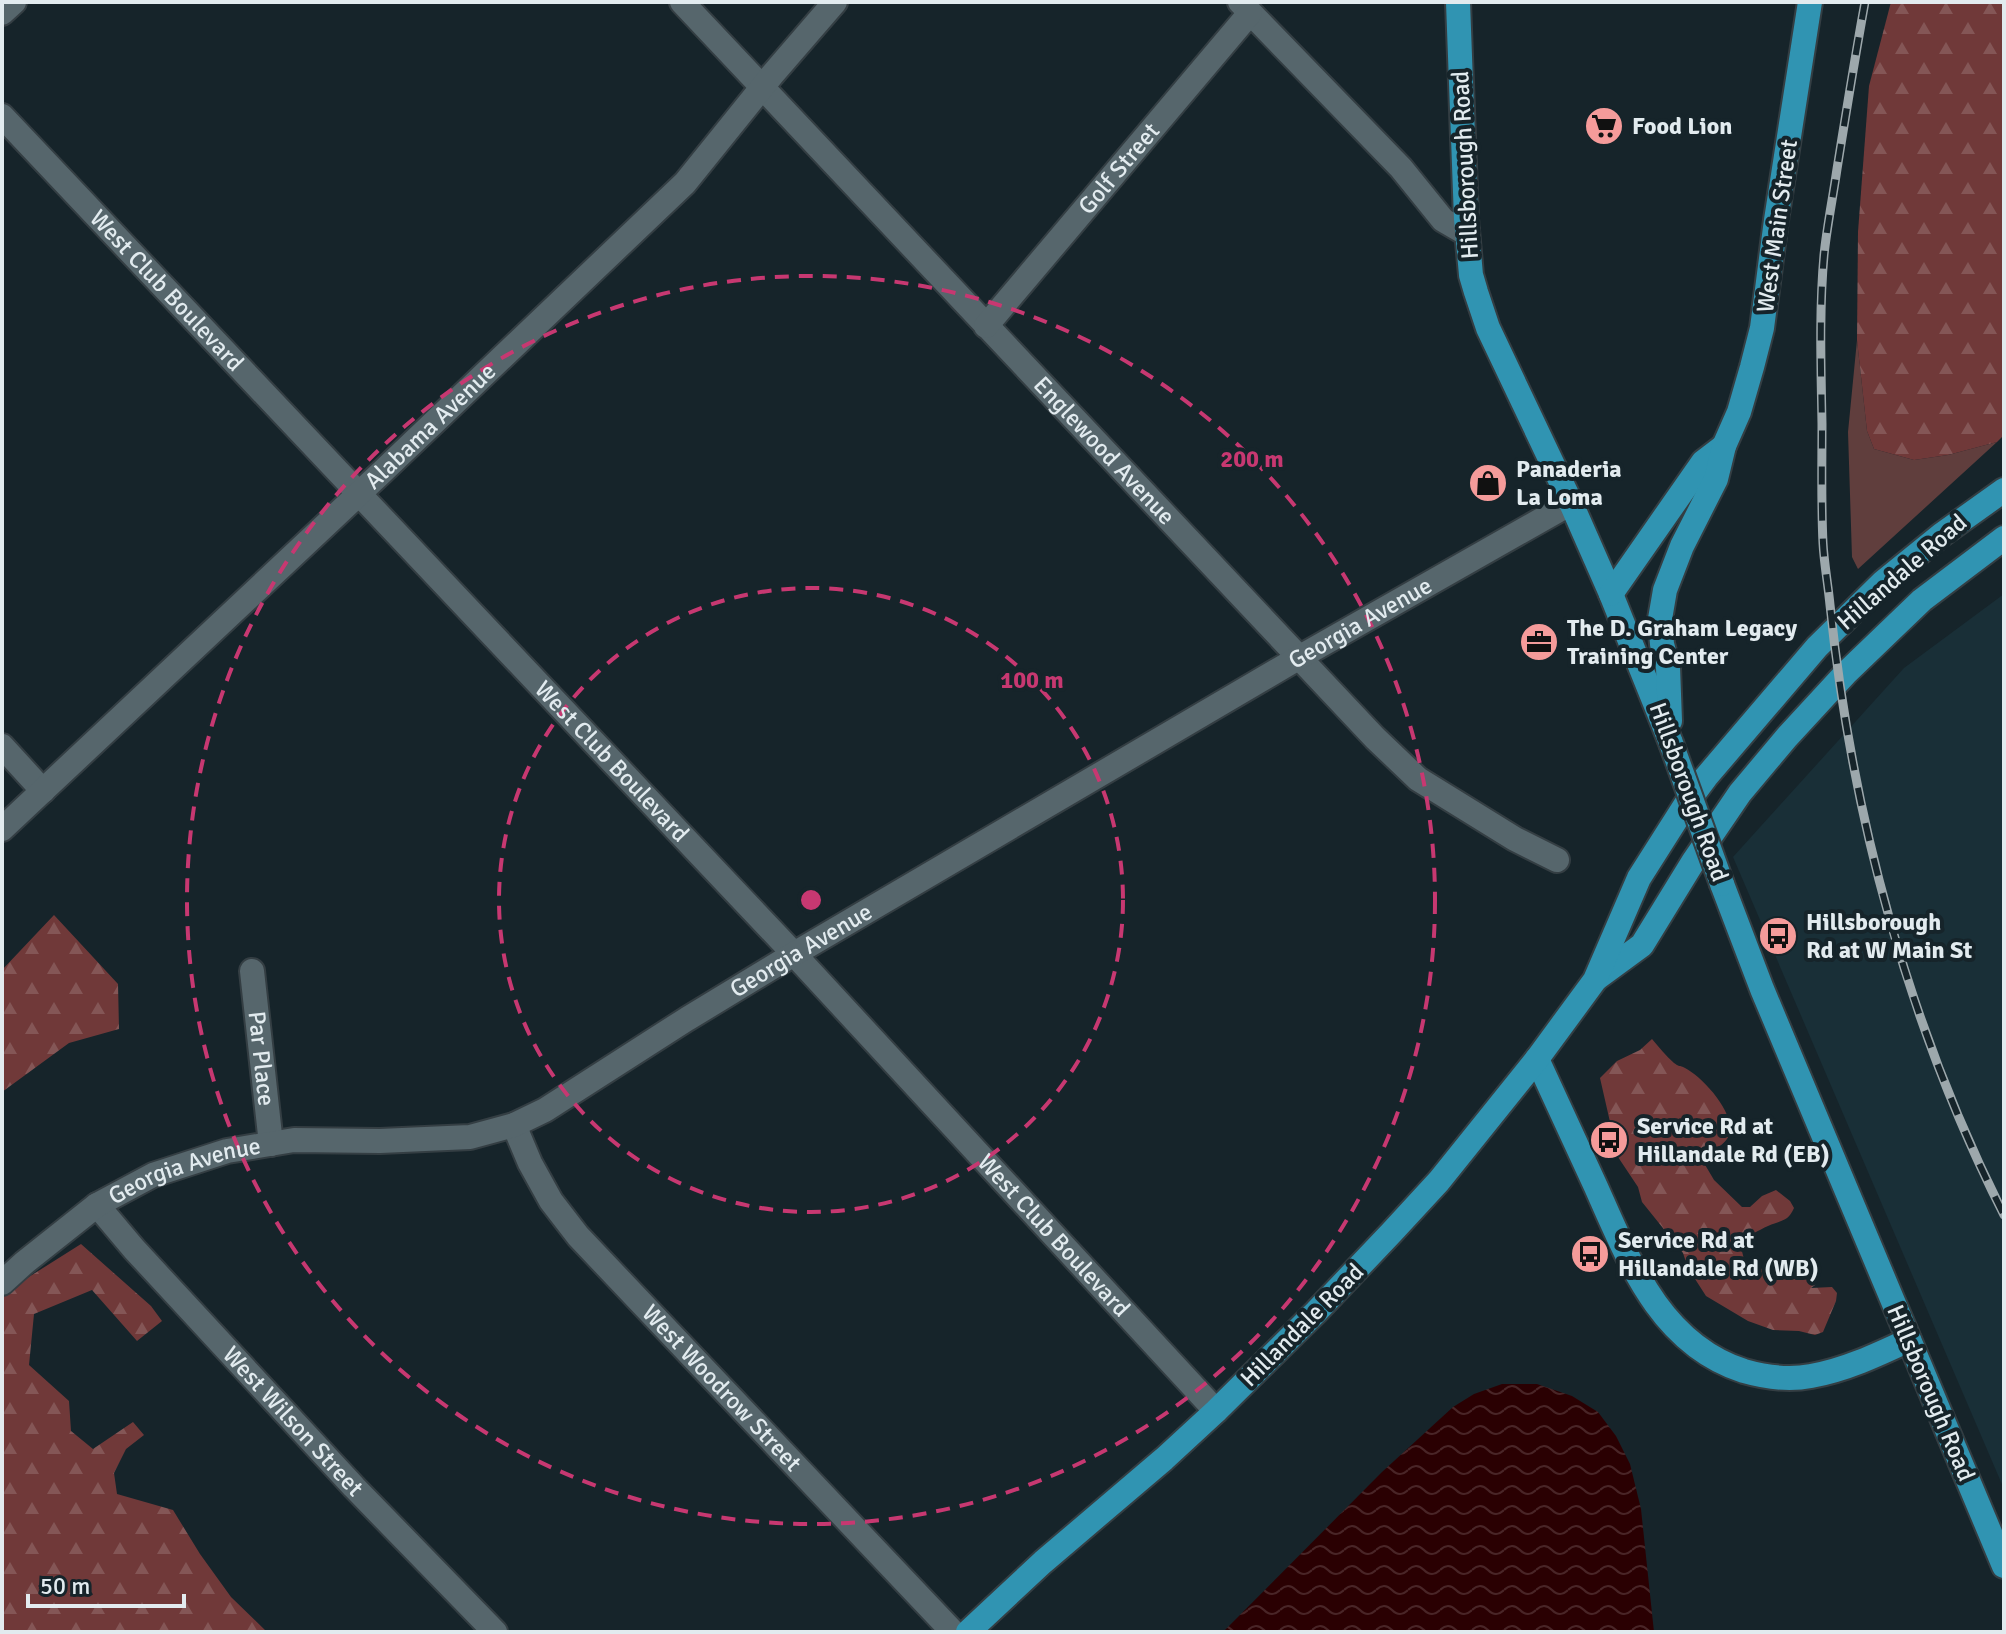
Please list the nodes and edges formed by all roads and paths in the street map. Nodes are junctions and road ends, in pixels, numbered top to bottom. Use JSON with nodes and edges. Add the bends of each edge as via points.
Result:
{"nodes":[{"id":1,"x":14,"y":2,"type":"edge"},
{"id":2,"x":682,"y":2,"type":"edge"},
{"id":3,"x":835,"y":2,"type":"edge"},
{"id":4,"x":1458,"y":2,"type":"edge"},
{"id":5,"x":1810,"y":2,"type":"edge"},
{"id":6,"x":1245,"y":7,"type":"edge"},
{"id":7,"x":2,"y":13,"type":"edge"},
{"id":8,"x":762,"y":87,"type":"junction"},
{"id":9,"x":2,"y":116,"type":"edge"},
{"id":10,"x":1466,"y":226,"type":"junction"},
{"id":11,"x":986,"y":326,"type":"junction"},
{"id":12,"x":1724,"y":446,"type":"junction"},
{"id":13,"x":2004,"y":490,"type":"edge"},
{"id":14,"x":360,"y":493,"type":"junction"},
{"id":15,"x":1571,"y":503,"type":"junction"},
{"id":16,"x":2004,"y":538,"type":"edge"},
{"id":17,"x":1611,"y":594,"type":"junction"},
{"id":18,"x":1300,"y":657,"type":"junction"},
{"id":19,"x":1671,"y":743,"type":"junction"},
{"id":20,"x":2,"y":746,"type":"edge"},
{"id":21,"x":43,"y":791,"type":"junction"},
{"id":22,"x":2,"y":829,"type":"edge"},
{"id":23,"x":1557,"y":860,"type":"dead end"},
{"id":24,"x":794,"y":954,"type":"junction"},
{"id":25,"x":252,"y":971,"type":"dead end"},
{"id":26,"x":1595,"y":980,"type":"junction"},
{"id":27,"x":1537,"y":1059,"type":"junction"},
{"id":28,"x":514,"y":1125,"type":"junction"},
{"id":29,"x":271,"y":1144,"type":"junction"},
{"id":30,"x":97,"y":1205,"type":"junction"},
{"id":31,"x":2,"y":1283,"type":"edge"},
{"id":32,"x":1909,"y":1340,"type":"junction"},
{"id":33,"x":1216,"y":1411,"type":"junction"},
{"id":34,"x":2004,"y":1566,"type":"edge"},
{"id":35,"x":495,"y":1632,"type":"edge"},
{"id":36,"x":953,"y":1632,"type":"edge"},
{"id":37,"x":968,"y":1632,"type":"edge"}],
"edges":[{"from":1,"to":7,"type":"street"},
{"from":2,"to":8,"type":"street","name":"Englewood Avenue"},
{"from":3,"to":8,"type":"street","name":"Alabama Avenue"},
{"from":4,"to":10,"type":"main road","name":"Hillsborough Road"},
{"from":5,"to":12,"type":"main road","name":"West Main Street","via":[[1762,328]]},
{"from":6,"to":10,"type":"street","via":[[1401,168],[1437,194]]},
{"from":6,"to":11,"type":"street","name":"Golf Street"},
{"from":8,"to":11,"type":"street","name":"Englewood Avenue"},
{"from":8,"to":14,"type":"street","name":"Alabama Avenue","via":[[685,183]]},
{"from":9,"to":14,"type":"street","name":"West Club Boulevard"},
{"from":10,"to":15,"type":"main road","name":"Hillsborough Road","via":[[1471,275],[1482,312]]},
{"from":11,"to":18,"type":"street","name":"Englewood Avenue"},
{"from":12,"to":17,"type":"main road","name":"West Main Street","via":[[1703,462]]},
{"from":12,"to":19,"type":"main road","name":"West Main Street","via":[[1716,479],[1665,590],[1660,619]]},
{"from":13,"to":26,"type":"main road","name":"Hillandale Road","via":[[1883,582],[1817,647],[1706,777],[1639,878]]},
{"from":14,"to":21,"type":"street","name":"Alabama Avenue"},
{"from":14,"to":24,"type":"street","name":"West Club Boulevard"},
{"from":15,"to":17,"type":"main road","name":"Hillsborough Road"},
{"from":15,"to":18,"type":"street","name":"Georgia Avenue"},
{"from":16,"to":26,"type":"main road","name":"Hillandale Road","via":[[1922,600],[1846,673],[1740,793],[1642,945]]},
{"from":17,"to":19,"type":"main road","name":"Hillsborough Road"},
{"from":18,"to":23,"type":"street","name":"Englewood Avenue","via":[[1418,779]]},
{"from":18,"to":24,"type":"street","name":"Georgia Avenue"},
{"from":19,"to":32,"type":"main road","name":"Hillsborough Road","bridge":true,"via":[[1762,989]]},
{"from":20,"to":21,"type":"street"},
{"from":21,"to":22,"type":"street","name":"Alabama Avenue"},
{"from":24,"to":28,"type":"street","name":"Georgia Avenue"},
{"from":24,"to":33,"type":"street","name":"West Club Boulevard"},
{"from":25,"to":29,"type":"street","name":"Par Place"},
{"from":26,"to":27,"type":"main road","name":"Hillandale Road"},
{"from":27,"to":32,"type":"main road","via":[[1643,1285],[1668,1321],[1698,1349],[1755,1374],[1795,1378],[1850,1366]]},
{"from":27,"to":33,"type":"main road","name":"Hillandale Road","via":[[1439,1181]]},
{"from":28,"to":29,"type":"street","name":"Georgia Avenue","via":[[470,1137]]},
{"from":28,"to":36,"type":"street","name":"West Woodrow Street","via":[[551,1201],[603,1265]]},
{"from":29,"to":30,"type":"street","name":"Georgia Avenue","via":[[227,1151],[153,1175]]},
{"from":30,"to":31,"type":"street","name":"Georgia Avenue"},
{"from":30,"to":35,"type":"street","name":"West Wilson Street","via":[[354,1487]]},
{"from":32,"to":34,"type":"main road","name":"Hillsborough Road"},
{"from":33,"to":37,"type":"main road","name":"Hillandale Road"}]}
